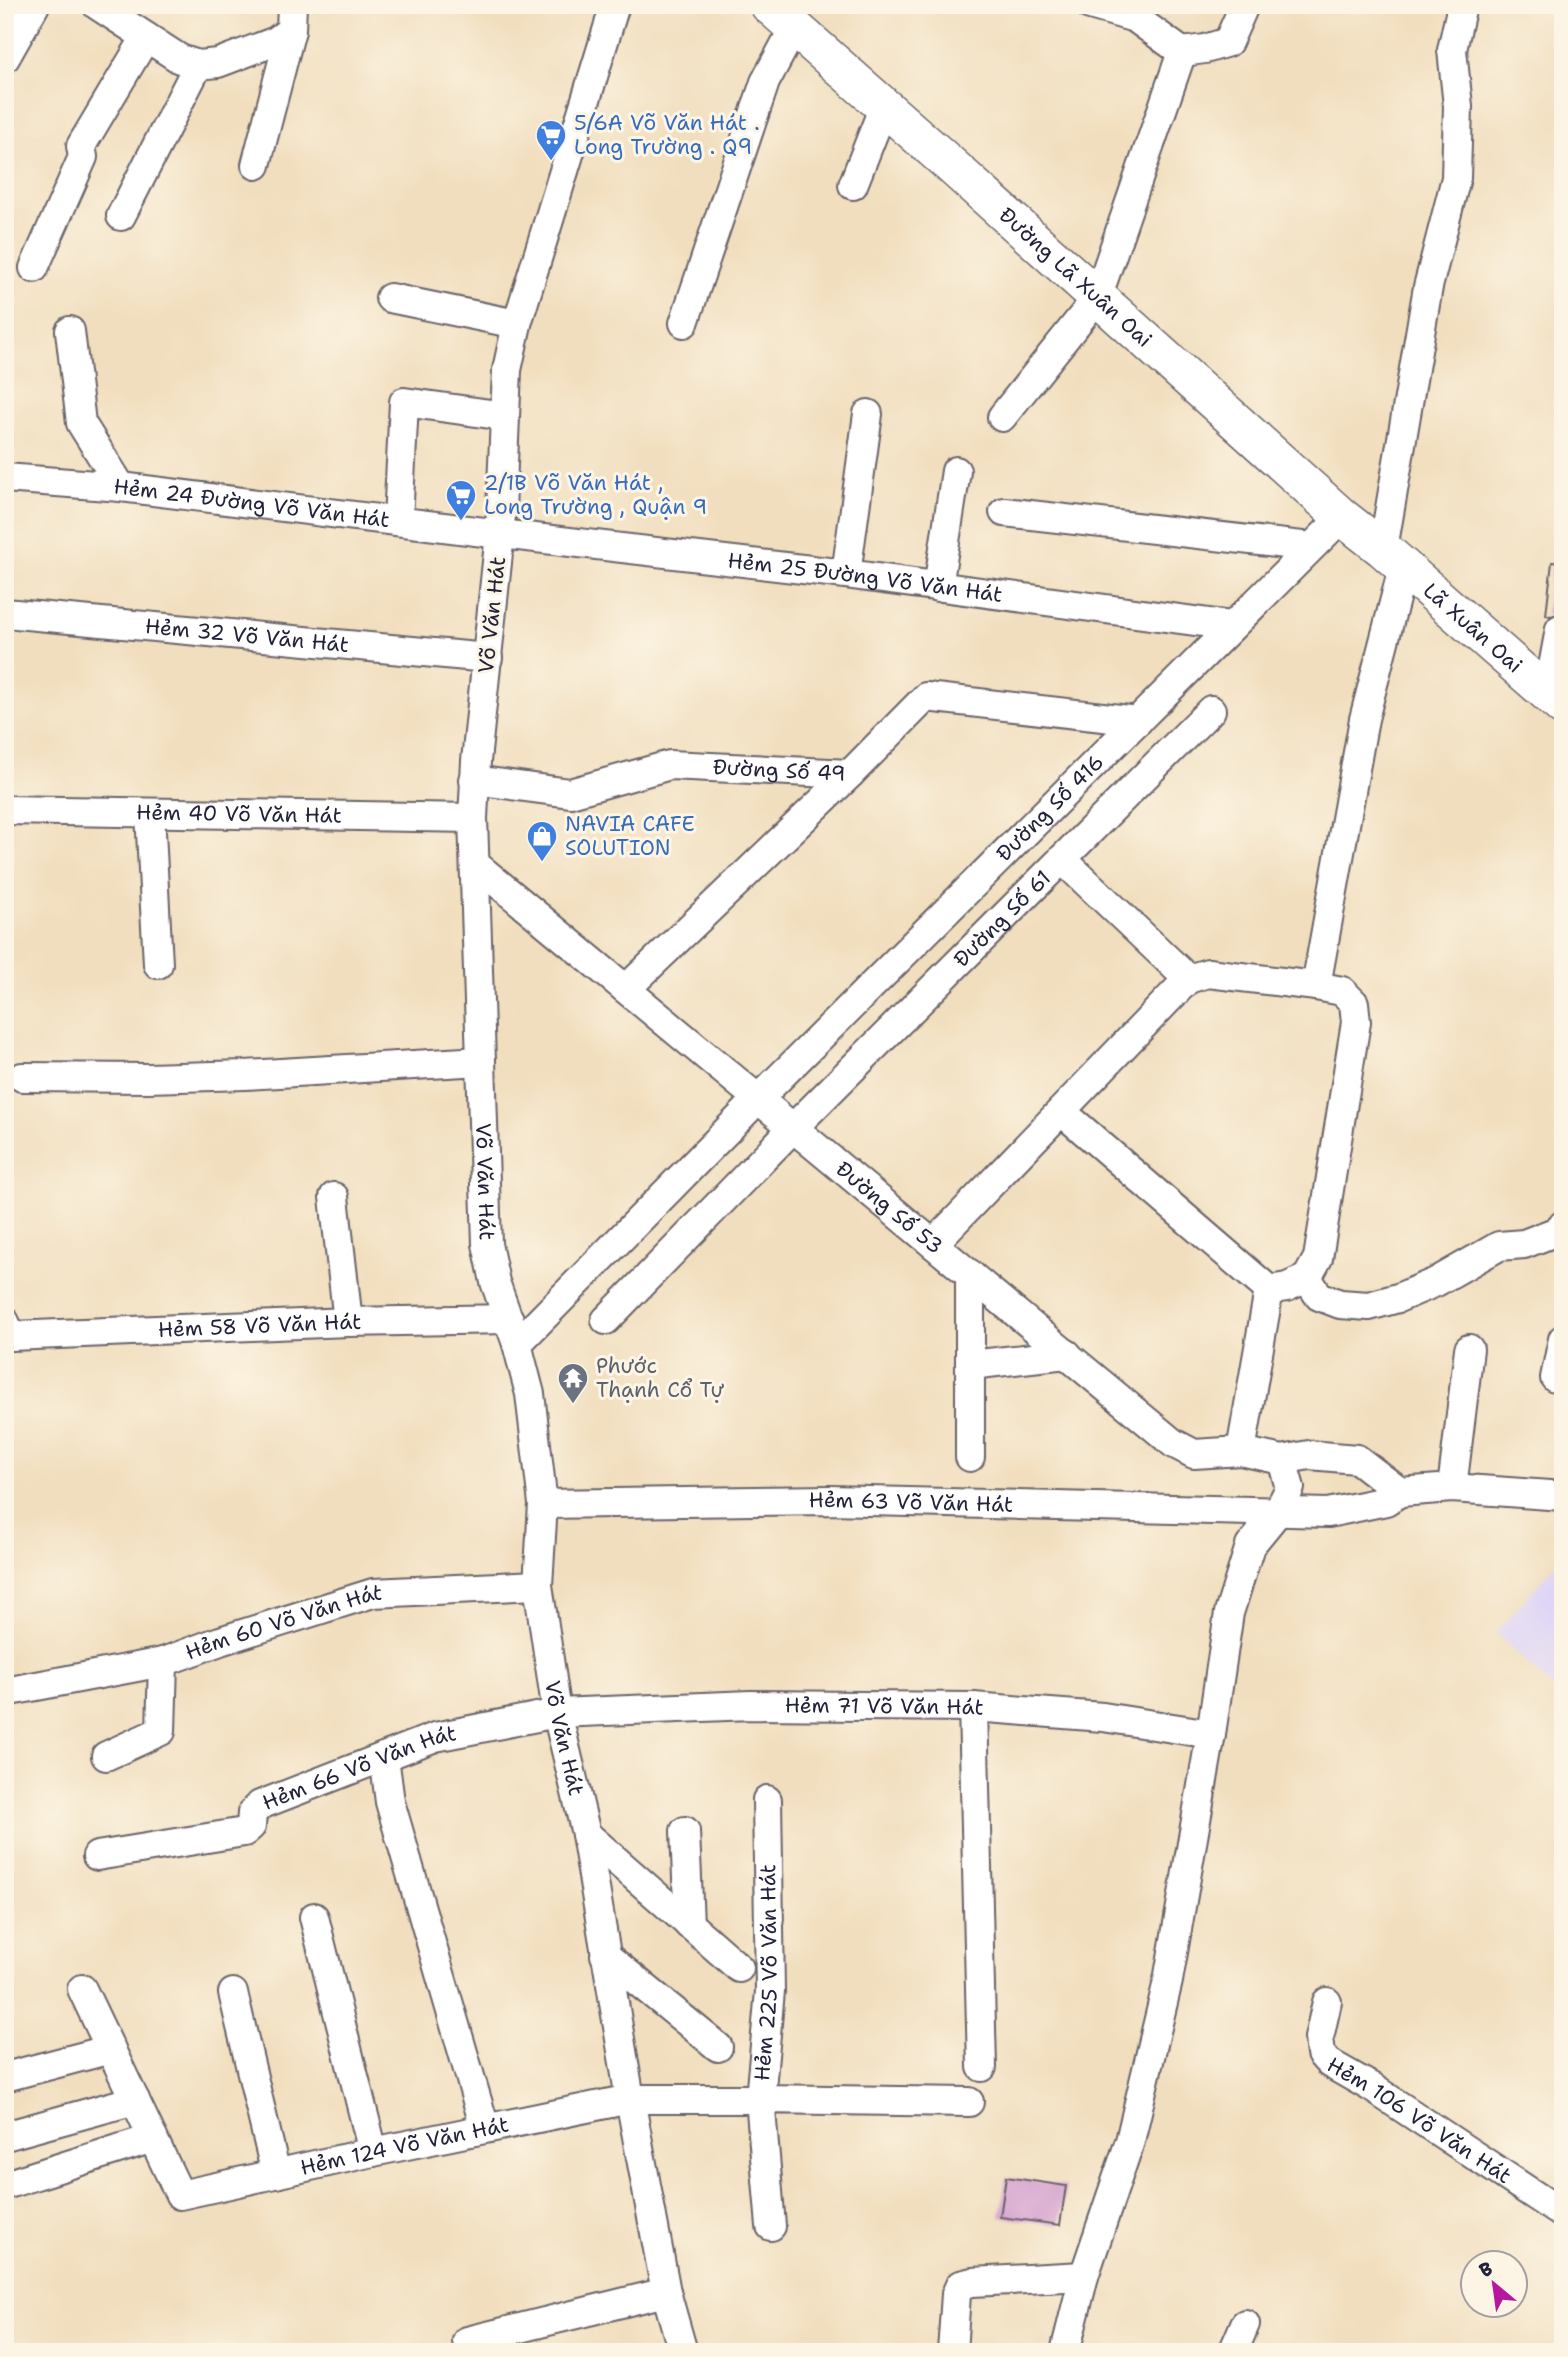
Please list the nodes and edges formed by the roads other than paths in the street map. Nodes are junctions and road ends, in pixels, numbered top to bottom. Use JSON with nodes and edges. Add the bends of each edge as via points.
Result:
{"nodes":[{"id":1,"x":35,"y":5,"type":"edge"},
{"id":2,"x":97,"y":5,"type":"edge"},
{"id":3,"x":615,"y":5,"type":"edge"},
{"id":4,"x":1090,"y":5,"type":"edge"},
{"id":5,"x":1462,"y":5,"type":"edge"},
{"id":6,"x":1244,"y":6,"type":"edge"},
{"id":7,"x":292,"y":17,"type":"edge"},
{"id":8,"x":781,"y":17,"type":"edge"},
{"id":9,"x":146,"y":37,"type":"junction"},
{"id":10,"x":1182,"y":52,"type":"junction"},
{"id":11,"x":5,"y":58,"type":"edge"},
{"id":12,"x":198,"y":65,"type":"junction"},
{"id":13,"x":884,"y":106,"type":"junction"},
{"id":14,"x":256,"y":165,"type":"dead end"},
{"id":15,"x":853,"y":185,"type":"dead end"},
{"id":16,"x":121,"y":216,"type":"dead end"},
{"id":17,"x":34,"y":268,"type":"dead end"},
{"id":18,"x":390,"y":298,"type":"dead end"},
{"id":19,"x":1097,"y":298,"type":"junction"},
{"id":20,"x":684,"y":323,"type":"dead end"},
{"id":21,"x":517,"y":324,"type":"junction"},
{"id":22,"x":70,"y":331,"type":"dead end"},
{"id":23,"x":868,"y":414,"type":"dead end"},
{"id":24,"x":505,"y":416,"type":"junction"},
{"id":25,"x":1002,"y":417,"type":"dead end"},
{"id":26,"x":956,"y":471,"type":"dead end"},
{"id":27,"x":5,"y":478,"type":"edge"},
{"id":28,"x":121,"y":487,"type":"junction"},
{"id":29,"x":1004,"y":512,"type":"dead end"},
{"id":30,"x":1342,"y":517,"type":"junction"},
{"id":31,"x":398,"y":521,"type":"junction"},
{"id":32,"x":500,"y":534,"type":"junction"},
{"id":33,"x":1311,"y":547,"type":"junction"},
{"id":34,"x":1393,"y":559,"type":"junction"},
{"id":35,"x":846,"y":574,"type":"junction"},
{"id":36,"x":938,"y":587,"type":"junction"},
{"id":37,"x":5,"y":613,"type":"edge"},
{"id":38,"x":1232,"y":626,"type":"junction"},
{"id":39,"x":1560,"y":629,"type":"dead end"},
{"id":40,"x":488,"y":658,"type":"junction"},
{"id":41,"x":1555,"y":701,"type":"edge"},
{"id":42,"x":1212,"y":710,"type":"dead end"},
{"id":43,"x":1138,"y":721,"type":"junction"},
{"id":44,"x":850,"y":774,"type":"junction"},
{"id":45,"x":474,"y":780,"type":"junction"},
{"id":46,"x":5,"y":810,"type":"edge"},
{"id":47,"x":150,"y":813,"type":"junction"},
{"id":48,"x":473,"y":818,"type":"junction"},
{"id":49,"x":1062,"y":859,"type":"junction"},
{"id":50,"x":476,"y":864,"type":"junction"},
{"id":51,"x":158,"y":964,"type":"dead end"},
{"id":52,"x":1188,"y":979,"type":"junction"},
{"id":53,"x":1316,"y":986,"type":"junction"},
{"id":54,"x":626,"y":989,"type":"junction"},
{"id":55,"x":481,"y":1060,"type":"junction"},
{"id":56,"x":22,"y":1077,"type":"dead end"},
{"id":57,"x":758,"y":1098,"type":"junction"},
{"id":58,"x":1061,"y":1111,"type":"junction"},
{"id":59,"x":793,"y":1128,"type":"junction"},
{"id":60,"x":334,"y":1197,"type":"dead end"},
{"id":61,"x":1563,"y":1225,"type":"edge"},
{"id":62,"x":933,"y":1244,"type":"junction"},
{"id":63,"x":970,"y":1274,"type":"junction"},
{"id":64,"x":1307,"y":1278,"type":"junction"},
{"id":65,"x":1269,"y":1290,"type":"junction"},
{"id":66,"x":606,"y":1320,"type":"dead end"},
{"id":67,"x":348,"y":1322,"type":"junction"},
{"id":68,"x":8,"y":1329,"type":"edge"},
{"id":69,"x":513,"y":1331,"type":"junction"},
{"id":70,"x":1563,"y":1341,"type":"edge"},
{"id":71,"x":1469,"y":1349,"type":"dead end"},
{"id":72,"x":1067,"y":1354,"type":"junction"},
{"id":73,"x":971,"y":1365,"type":"junction"},
{"id":74,"x":1555,"y":1378,"type":"dead end"},
{"id":75,"x":1241,"y":1451,"type":"junction"},
{"id":76,"x":970,"y":1457,"type":"dead end"},
{"id":77,"x":1282,"y":1460,"type":"junction"},
{"id":78,"x":1452,"y":1488,"type":"junction"},
{"id":79,"x":1400,"y":1492,"type":"junction"},
{"id":80,"x":1563,"y":1496,"type":"edge"},
{"id":81,"x":543,"y":1504,"type":"junction"},
{"id":82,"x":1277,"y":1513,"type":"junction"},
{"id":83,"x":538,"y":1585,"type":"junction"},
{"id":84,"x":163,"y":1662,"type":"junction"},
{"id":85,"x":5,"y":1692,"type":"edge"},
{"id":86,"x":973,"y":1707,"type":"junction"},
{"id":87,"x":558,"y":1713,"type":"junction"},
{"id":88,"x":1212,"y":1734,"type":"junction"},
{"id":89,"x":106,"y":1756,"type":"dead end"},
{"id":90,"x":384,"y":1756,"type":"junction"},
{"id":91,"x":766,"y":1800,"type":"dead end"},
{"id":92,"x":685,"y":1830,"type":"dead end"},
{"id":93,"x":586,"y":1835,"type":"junction"},
{"id":94,"x":97,"y":1856,"type":"dead end"},
{"id":95,"x":314,"y":1917,"type":"dead end"},
{"id":96,"x":689,"y":1926,"type":"junction"},
{"id":97,"x":605,"y":1955,"type":"junction"},
{"id":98,"x":740,"y":1968,"type":"dead end"},
{"id":99,"x":82,"y":1989,"type":"dead end"},
{"id":100,"x":233,"y":1993,"type":"dead end"},
{"id":101,"x":1327,"y":2001,"type":"dead end"},
{"id":102,"x":718,"y":2047,"type":"dead end"},
{"id":103,"x":111,"y":2049,"type":"junction"},
{"id":104,"x":982,"y":2067,"type":"dead end"},
{"id":105,"x":5,"y":2077,"type":"edge"},
{"id":106,"x":629,"y":2099,"type":"junction"},
{"id":107,"x":760,"y":2099,"type":"junction"},
{"id":108,"x":135,"y":2100,"type":"junction"},
{"id":109,"x":969,"y":2102,"type":"dead end"},
{"id":110,"x":485,"y":2128,"type":"junction"},
{"id":111,"x":5,"y":2136,"type":"edge"},
{"id":112,"x":153,"y":2138,"type":"junction"},
{"id":113,"x":373,"y":2152,"type":"junction"},
{"id":114,"x":275,"y":2174,"type":"junction"},
{"id":115,"x":5,"y":2185,"type":"edge"},
{"id":116,"x":1563,"y":2214,"type":"edge"},
{"id":117,"x":771,"y":2226,"type":"dead end"},
{"id":118,"x":1084,"y":2276,"type":"junction"},
{"id":119,"x":666,"y":2292,"type":"junction"},
{"id":120,"x":1245,"y":2324,"type":"dead end"},
{"id":121,"x":467,"y":2341,"type":"dead end"},
{"id":122,"x":683,"y":2352,"type":"edge"},
{"id":123,"x":952,"y":2352,"type":"edge"},
{"id":124,"x":1065,"y":2352,"type":"edge"},
{"id":125,"x":1233,"y":2352,"type":"edge"}],
"edges":[{"from":1,"to":11,"type":"street"},
{"from":2,"to":9,"type":"street"},
{"from":3,"to":21,"type":"street","name":"Võ Văn Hát"},
{"from":4,"to":10,"type":"street","via":[[1135,18]]},
{"from":5,"to":34,"type":"street","via":[[1452,50],[1458,106],[1456,178],[1428,286]]},
{"from":6,"to":10,"type":"street","via":[[1228,42]]},
{"from":7,"to":12,"type":"street","via":[[276,41]]},
{"from":7,"to":14,"type":"street"},
{"from":8,"to":13,"type":"main road","name":"Đường Lã Xuân Oai"},
{"from":8,"to":20,"type":"street","via":[[765,82]]},
{"from":9,"to":12,"type":"street"},
{"from":9,"to":17,"type":"street","via":[[81,146],[83,157]]},
{"from":10,"to":19,"type":"street"},
{"from":12,"to":16,"type":"street"},
{"from":13,"to":15,"type":"street"},
{"from":13,"to":19,"type":"main road","name":"Đường Lã Xuân Oai"},
{"from":18,"to":21,"type":"street"},
{"from":19,"to":25,"type":"street"},
{"from":19,"to":30,"type":"main road","name":"Đường Lã Xuân Oai"},
{"from":21,"to":24,"type":"street","name":"Võ Văn Hát","via":[[507,370]]},
{"from":22,"to":28,"type":"street","via":[[81,423]]},
{"from":23,"to":35,"type":"street"},
{"from":24,"to":31,"type":"street","via":[[404,402]]},
{"from":24,"to":32,"type":"street","name":"Võ Văn Hát"},
{"from":26,"to":36,"type":"street"},
{"from":27,"to":28,"type":"street","name":"Hẻm 24 Đường Võ Văn Hát"},
{"from":28,"to":31,"type":"street","name":"Hẻm 24 Đường Võ Văn Hát"},
{"from":29,"to":33,"type":"street"},
{"from":30,"to":33,"type":"street","name":"Đường Số 416"},
{"from":30,"to":34,"type":"main road","name":"Đường Lã Xuân Oai"},
{"from":31,"to":32,"type":"street","name":"Hẻm 24 Đường Võ Văn Hát"},
{"from":32,"to":35,"type":"street","name":"Hẻm 25 Đường Võ Văn Hát"},
{"from":32,"to":40,"type":"street","name":"Võ Văn Hát"},
{"from":33,"to":38,"type":"street","name":"Đường Số 416"},
{"from":34,"to":41,"type":"main road","name":"Lã Xuân Oai"},
{"from":34,"to":53,"type":"street"},
{"from":35,"to":36,"type":"street","name":"Hẻm 25 Đường Võ Văn Hát"},
{"from":36,"to":38,"type":"street","name":"Hẻm 25 Đường Võ Văn Hát"},
{"from":37,"to":40,"type":"street","name":"Hẻm 32 Võ Văn Hát"},
{"from":38,"to":43,"type":"street","name":"Đường Số 416"},
{"from":39,"to":41,"type":"street"},
{"from":40,"to":45,"type":"street","name":"Võ Văn Hát"},
{"from":42,"to":49,"type":"street","name":"Đường Số 61"},
{"from":43,"to":44,"type":"street","name":"Đường Số 49","via":[[926,697]]},
{"from":43,"to":57,"type":"street","name":"Đường Số 416"},
{"from":44,"to":45,"type":"street","name":"Đường Số 49","via":[[670,765],[570,793]]},
{"from":44,"to":54,"type":"street"},
{"from":45,"to":48,"type":"street","name":"Võ Văn Hát"},
{"from":46,"to":47,"type":"street","name":"Hẻm 40 Võ Văn Hát"},
{"from":47,"to":48,"type":"street","name":"Hẻm 40 Võ Văn Hát"},
{"from":47,"to":51,"type":"street"},
{"from":48,"to":50,"type":"street","name":"Võ Văn Hát"},
{"from":49,"to":52,"type":"street"},
{"from":49,"to":59,"type":"street","name":"Đường Số 61"},
{"from":50,"to":54,"type":"street","name":"Đường Số 53"},
{"from":50,"to":55,"type":"street","name":"Võ Văn Hát"},
{"from":52,"to":53,"type":"street","via":[[1208,973]]},
{"from":52,"to":58,"type":"street"},
{"from":53,"to":64,"type":"street","via":[[1342,991],[1354,1003],[1356,1022],[1318,1258]]},
{"from":54,"to":57,"type":"street","name":"Đường Số 53"},
{"from":55,"to":56,"type":"street","via":[[246,1075]]},
{"from":55,"to":69,"type":"street","name":"Võ Văn Hát","via":[[487,1244]]},
{"from":57,"to":59,"type":"street","name":"Đường Số 53"},
{"from":57,"to":69,"type":"street","name":"Đường Số 416"},
{"from":58,"to":62,"type":"street"},
{"from":58,"to":65,"type":"street"},
{"from":59,"to":62,"type":"street","name":"Đường Số 53"},
{"from":59,"to":66,"type":"street","name":"Đường Số 61"},
{"from":60,"to":67,"type":"street"},
{"from":61,"to":64,"type":"street","via":[[1524,1244],[1500,1247],[1436,1282],[1369,1306],[1339,1304],[1319,1296]]},
{"from":62,"to":63,"type":"street","name":"Đường Số 53"},
{"from":63,"to":72,"type":"street","name":"Đường Số 53"},
{"from":63,"to":73,"type":"street"},
{"from":64,"to":65,"type":"street"},
{"from":65,"to":75,"type":"street"},
{"from":67,"to":68,"type":"street","name":"Hẻm 58 Võ Văn Hát"},
{"from":67,"to":69,"type":"street","name":"Hẻm 58 Võ Văn Hát"},
{"from":69,"to":81,"type":"street","name":"Võ Văn Hát","via":[[530,1394]]},
{"from":70,"to":74,"type":"street"},
{"from":71,"to":78,"type":"street"},
{"from":72,"to":73,"type":"street"},
{"from":72,"to":75,"type":"street","name":"Đường Số 53","via":[[1173,1443],[1194,1454]]},
{"from":73,"to":76,"type":"street"},
{"from":75,"to":77,"type":"street","name":"Đường Số 53"},
{"from":77,"to":79,"type":"street","name":"Đường Số 53","via":[[1309,1455],[1357,1459]]},
{"from":77,"to":82,"type":"street","via":[[1290,1488]]},
{"from":78,"to":79,"type":"street","name":"Hẻm 63 Võ Văn Hát"},
{"from":78,"to":80,"type":"street","name":"Hẻm 63 Võ Văn Hát"},
{"from":79,"to":82,"type":"street","name":"Hẻm 63 Võ Văn Hát","via":[[1386,1501],[1328,1513]]},
{"from":81,"to":82,"type":"street","name":"Hẻm 63 Võ Văn Hát","via":[[830,1500]]},
{"from":81,"to":83,"type":"street","name":"Võ Văn Hát"},
{"from":82,"to":88,"type":"street","via":[[1250,1546],[1229,1613]]},
{"from":83,"to":84,"type":"street","name":"Hẻm 60 Võ Văn Hát","via":[[373,1593]]},
{"from":83,"to":87,"type":"street","name":"Võ Văn Hát"},
{"from":84,"to":85,"type":"street"},
{"from":84,"to":89,"type":"street","name":"Hẻm 60 Võ Văn Hát","via":[[161,1731]]},
{"from":86,"to":87,"type":"street","name":"Hẻm 71 Võ Văn Hát","via":[[751,1705]]},
{"from":86,"to":88,"type":"street","name":"Hẻm 71 Võ Văn Hát","via":[[1102,1717]]},
{"from":86,"to":104,"type":"street"},
{"from":87,"to":90,"type":"street","name":"Hẻm 66 Võ Văn Hát","via":[[435,1737]]},
{"from":87,"to":93,"type":"street","name":"Võ Văn Hát"},
{"from":88,"to":118,"type":"street","via":[[1168,1981],[1133,2127]]},
{"from":90,"to":94,"type":"street","name":"Hẻm 66 Võ Văn Hát","via":[[260,1805],[244,1832]]},
{"from":90,"to":110,"type":"street","via":[[390,1802]]},
{"from":91,"to":107,"type":"street","name":"Hẻm 225 Võ Văn Hát","via":[[769,1991]]},
{"from":92,"to":96,"type":"street"},
{"from":93,"to":96,"type":"street"},
{"from":93,"to":97,"type":"street","name":"Võ Văn Hát"},
{"from":95,"to":113,"type":"street"},
{"from":96,"to":98,"type":"street"},
{"from":97,"to":102,"type":"street"},
{"from":97,"to":106,"type":"street","name":"Võ Văn Hát"},
{"from":99,"to":103,"type":"street"},
{"from":100,"to":114,"type":"street"},
{"from":101,"to":116,"type":"street","name":"Hẻm 106 Võ Văn Hát","via":[[1319,2038],[1321,2054],[1329,2063]]},
{"from":103,"to":105,"type":"street"},
{"from":103,"to":108,"type":"street"},
{"from":106,"to":107,"type":"street","name":"Hẻm 225 Võ Văn Hát"},
{"from":106,"to":110,"type":"street","name":"Hẻm 124 Võ Văn Hát"},
{"from":106,"to":119,"type":"street","name":"Võ Văn Hát"},
{"from":107,"to":109,"type":"street"},
{"from":107,"to":117,"type":"street"},
{"from":108,"to":111,"type":"street"},
{"from":108,"to":112,"type":"street"},
{"from":110,"to":113,"type":"street","name":"Hẻm 124 Võ Văn Hát"},
{"from":112,"to":114,"type":"street","name":"Hẻm 124 Võ Văn Hát","via":[[180,2195]]},
{"from":112,"to":115,"type":"street"},
{"from":113,"to":114,"type":"street","name":"Hẻm 124 Võ Văn Hát"},
{"from":118,"to":123,"type":"street","via":[[960,2285]]},
{"from":118,"to":124,"type":"street"},
{"from":119,"to":121,"type":"street"},
{"from":119,"to":122,"type":"street","name":"Võ Văn Hát"},
{"from":120,"to":125,"type":"street"}]}
